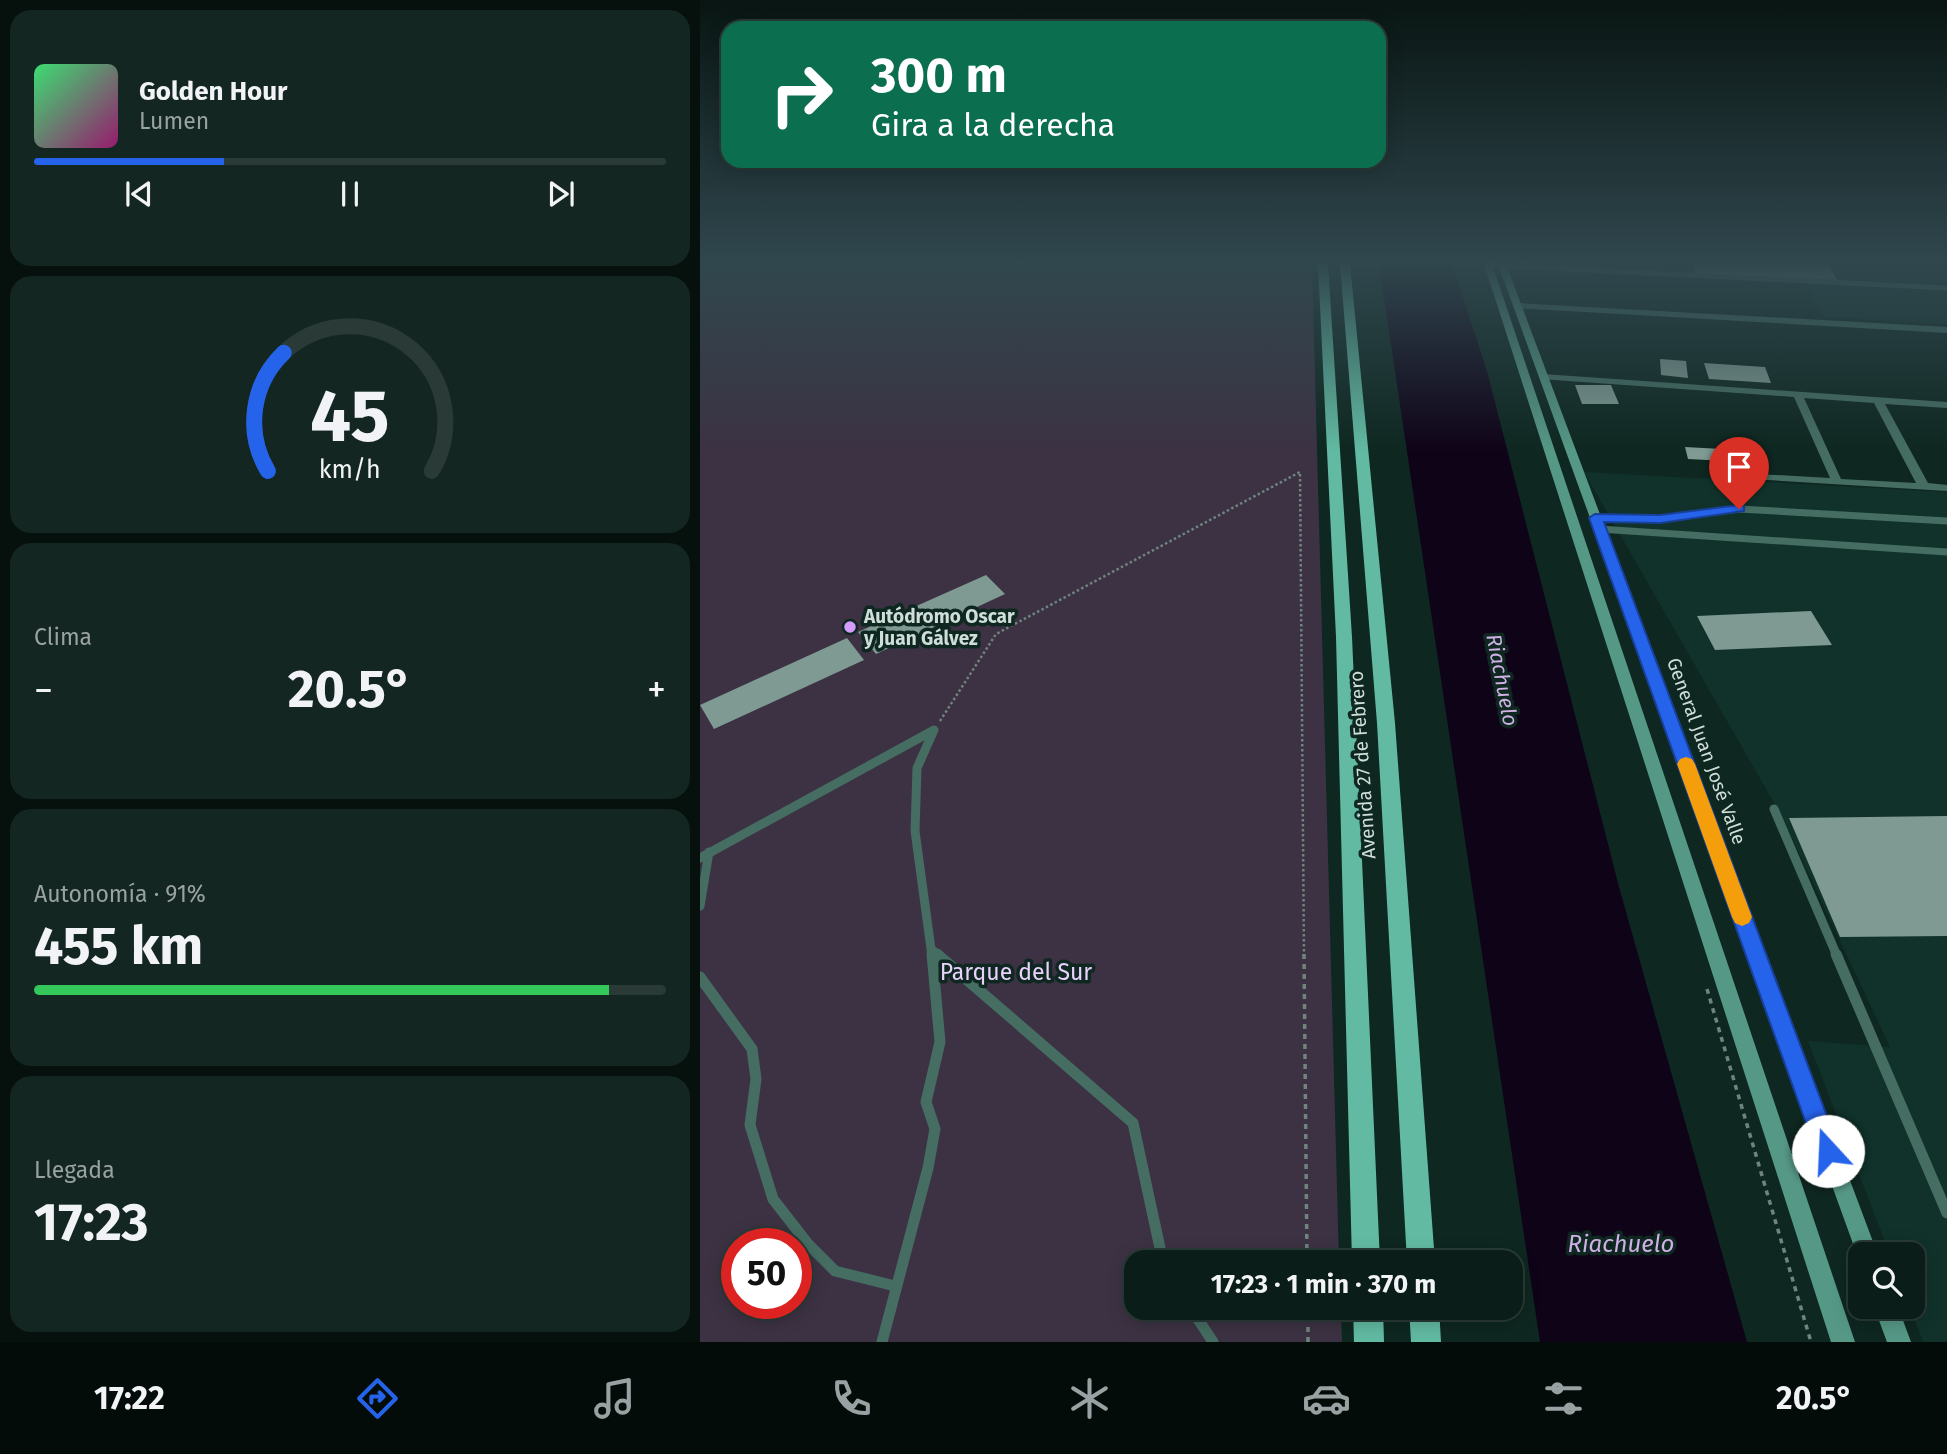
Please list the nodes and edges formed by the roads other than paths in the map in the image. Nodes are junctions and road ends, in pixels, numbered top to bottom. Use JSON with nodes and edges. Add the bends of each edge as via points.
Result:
{"nodes":[{"id":1,"x":1327,"y":327,"type":"edge"},
{"id":2,"x":1351,"y":327,"type":"edge"},
{"id":3,"x":1508,"y":327,"type":"edge"},
{"id":4,"x":1525,"y":327,"type":"edge"},
{"id":5,"x":1887,"y":327,"type":"edge"},
{"id":6,"x":1947,"y":330,"type":"edge"},
{"id":7,"x":1543,"y":377,"type":"junction"},
{"id":8,"x":1798,"y":395,"type":"junction"},
{"id":9,"x":1877,"y":399,"type":"junction"},
{"id":10,"x":1947,"y":404,"type":"edge"},
{"id":11,"x":1722,"y":475,"type":"dead end"},
{"id":12,"x":1837,"y":482,"type":"junction"},
{"id":13,"x":1924,"y":487,"type":"junction"},
{"id":14,"x":1947,"y":488,"type":"edge"},
{"id":15,"x":1947,"y":521,"type":"edge"},
{"id":16,"x":1597,"y":523,"type":"junction"},
{"id":17,"x":1947,"y":552,"type":"edge"},
{"id":18,"x":1774,"y":808,"type":"dead end"},
{"id":19,"x":705,"y":855,"type":"edge"},
{"id":20,"x":700,"y":906,"type":"edge"},
{"id":21,"x":930,"y":949,"type":"junction"},
{"id":22,"x":700,"y":977,"type":"edge"},
{"id":23,"x":1947,"y":1213,"type":"edge"},
{"id":24,"x":1862,"y":1242,"type":"edge"},
{"id":25,"x":1160,"y":1250,"type":"edge"},
{"id":26,"x":1366,"y":1250,"type":"edge"},
{"id":27,"x":1420,"y":1250,"type":"edge"},
{"id":28,"x":895,"y":1286,"type":"junction"},
{"id":29,"x":1890,"y":1319,"type":"edge"},
{"id":30,"x":1199,"y":1320,"type":"edge"},
{"id":31,"x":1368,"y":1320,"type":"edge"},
{"id":32,"x":1425,"y":1320,"type":"edge"},
{"id":33,"x":882,"y":1342,"type":"edge"},
{"id":34,"x":1213,"y":1342,"type":"edge"},
{"id":35,"x":1369,"y":1342,"type":"edge"},
{"id":36,"x":1426,"y":1342,"type":"edge"},
{"id":37,"x":1843,"y":1342,"type":"edge"},
{"id":38,"x":1899,"y":1342,"type":"edge"}],
"edges":[{"from":1,"to":26,"type":"main road","name":"Avenida 27 de Febrero","via":[[1344,637]]},
{"from":2,"to":27,"type":"main road","name":"Avenida 27 de Febrero","via":[[1386,723]]},
{"from":3,"to":37,"type":"main road"},
{"from":4,"to":7,"type":"main road","name":"General Juan José Valle"},
{"from":5,"to":6,"type":"street"},
{"from":7,"to":8,"type":"street"},
{"from":7,"to":16,"type":"main road","name":"General Juan José Valle"},
{"from":8,"to":9,"type":"street"},
{"from":8,"to":12,"type":"street"},
{"from":9,"to":10,"type":"street"},
{"from":9,"to":13,"type":"street"},
{"from":11,"to":12,"type":"street"},
{"from":12,"to":13,"type":"street"},
{"from":13,"to":14,"type":"street"},
{"from":15,"to":16,"type":"lane","via":[[1739,509]]},
{"from":16,"to":17,"type":"lane"},
{"from":16,"to":24,"type":"main road","name":"General Juan José Valle"},
{"from":18,"to":23,"type":"lane"},
{"from":19,"to":20,"type":"lane"},
{"from":19,"to":21,"type":"lane","via":[[934,730],[917,768],[915,831]]},
{"from":21,"to":25,"type":"lane","via":[[1133,1123]]},
{"from":21,"to":28,"type":"lane","via":[[940,1042],[926,1102],[935,1129]]},
{"from":22,"to":28,"type":"lane","via":[[752,1049],[756,1079],[750,1125],[773,1199],[835,1271]]},
{"from":28,"to":33,"type":"lane"},
{"from":29,"to":38,"type":"main road"},
{"from":30,"to":34,"type":"lane"},
{"from":31,"to":35,"type":"main road"},
{"from":32,"to":36,"type":"main road"}]}
